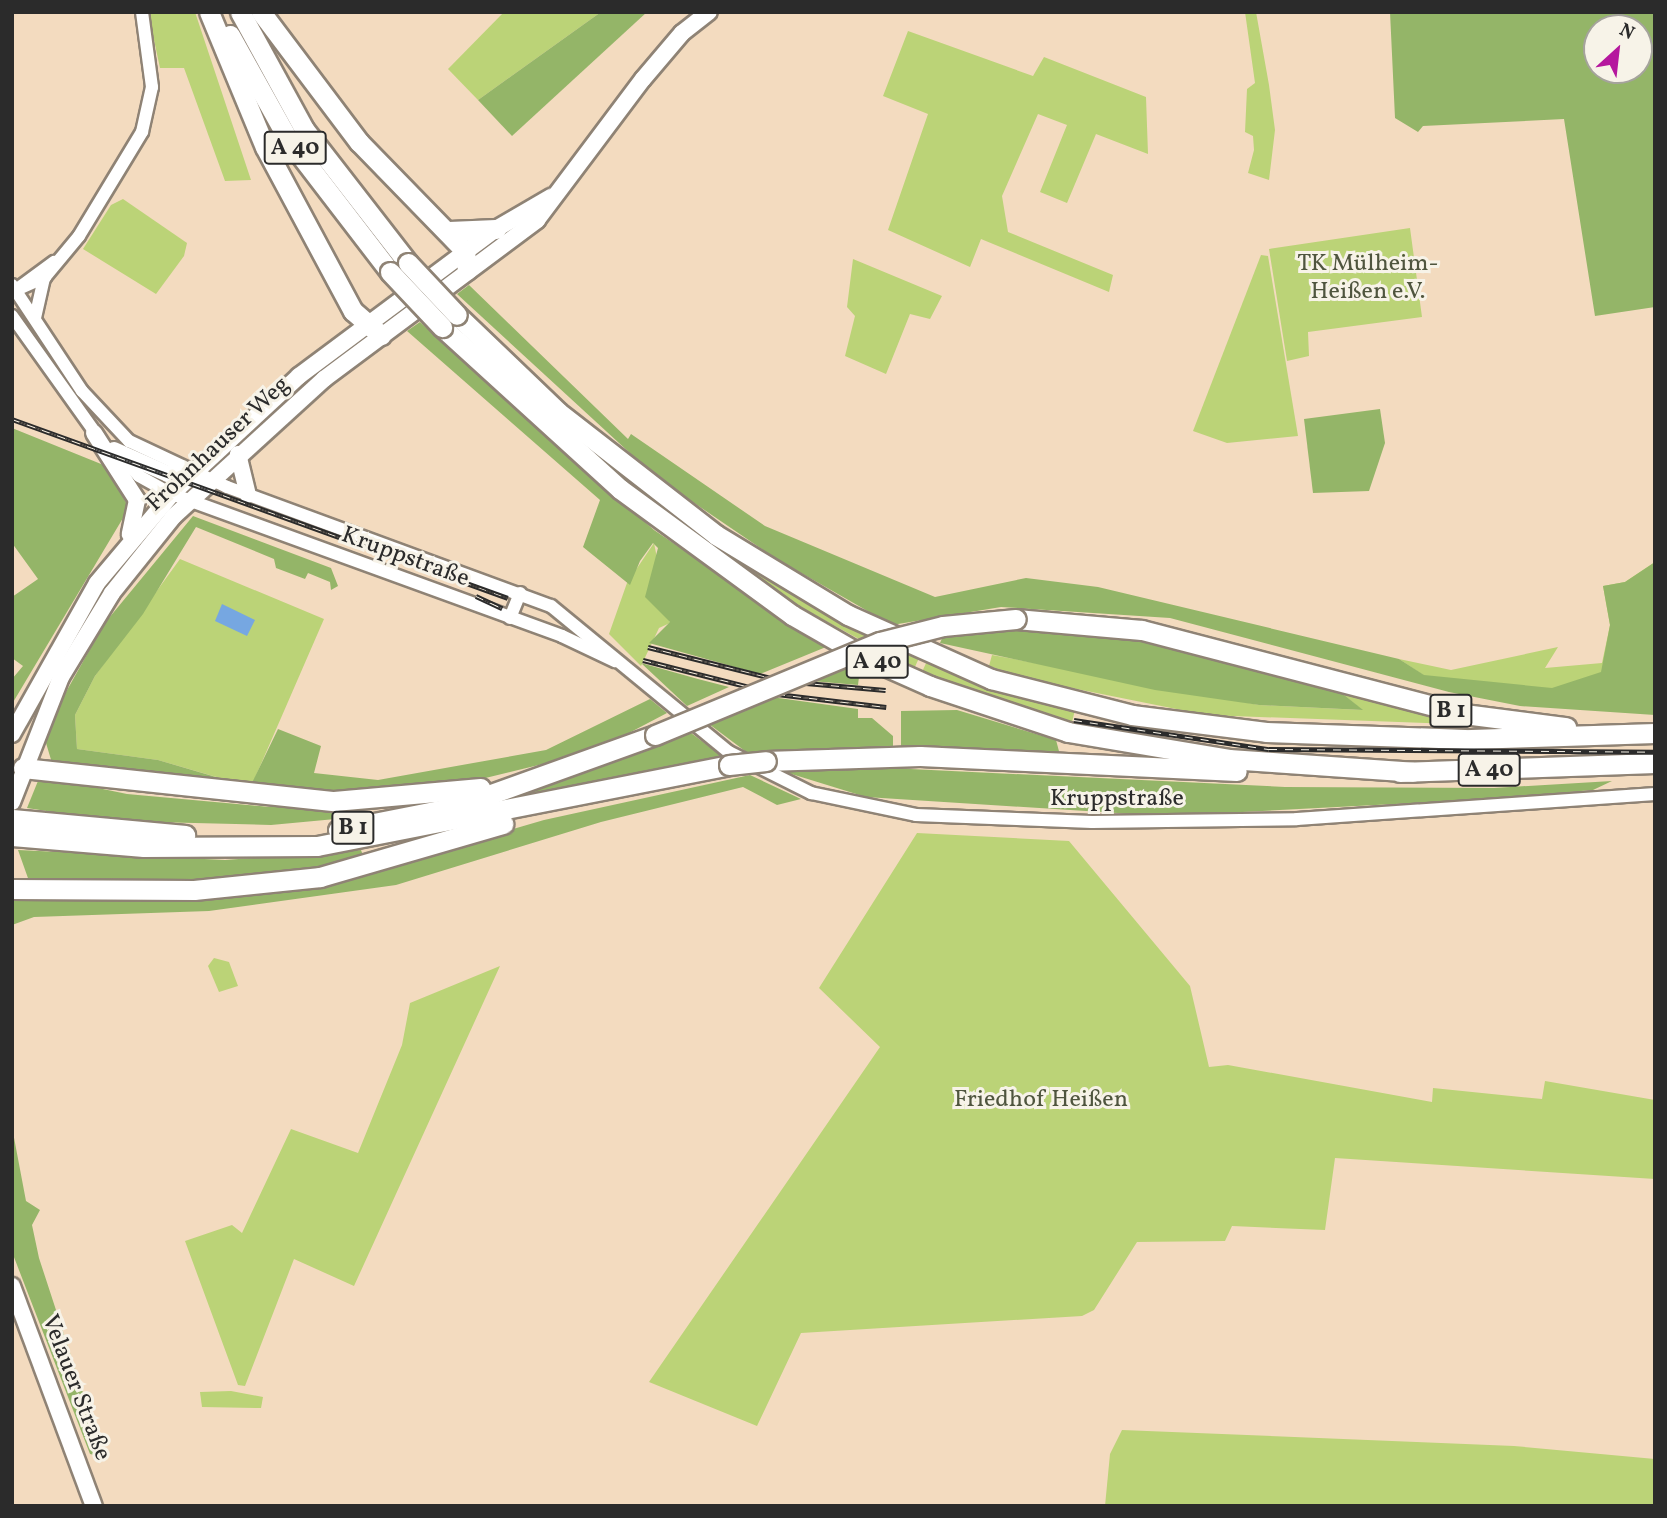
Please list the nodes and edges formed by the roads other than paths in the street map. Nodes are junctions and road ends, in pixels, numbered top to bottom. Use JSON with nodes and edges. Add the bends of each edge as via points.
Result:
{"nodes":[{"id":1,"x":142,"y":12,"type":"edge"},
{"id":2,"x":209,"y":12,"type":"edge"},
{"id":3,"x":218,"y":12,"type":"edge"},
{"id":4,"x":240,"y":12,"type":"edge"},
{"id":5,"x":261,"y":12,"type":"edge"},
{"id":6,"x":709,"y":12,"type":"edge"},
{"id":7,"x":551,"y":197,"type":"junction"},
{"id":8,"x":496,"y":229,"type":"junction"},
{"id":9,"x":449,"y":231,"type":"junction"},
{"id":10,"x":57,"y":260,"type":"junction"},
{"id":11,"x":466,"y":261,"type":"junction"},
{"id":12,"x":45,"y":277,"type":"junction"},
{"id":13,"x":13,"y":289,"type":"edge"},
{"id":14,"x":12,"y":316,"type":"edge"},
{"id":15,"x":35,"y":318,"type":"junction"},
{"id":16,"x":449,"y":321,"type":"junction"},
{"id":17,"x":374,"y":330,"type":"junction"},
{"id":18,"x":94,"y":433,"type":"junction"},
{"id":19,"x":114,"y":450,"type":"junction"},
{"id":20,"x":238,"y":454,"type":"junction"},
{"id":21,"x":192,"y":476,"type":"junction"},
{"id":22,"x":210,"y":480,"type":"junction"},
{"id":23,"x":172,"y":494,"type":"junction"},
{"id":24,"x":248,"y":495,"type":"junction"},
{"id":25,"x":189,"y":500,"type":"junction"},
{"id":26,"x":125,"y":546,"type":"junction"},
{"id":27,"x":520,"y":593,"type":"junction"},
{"id":28,"x":510,"y":618,"type":"junction"},
{"id":29,"x":622,"y":665,"type":"junction"},
{"id":30,"x":13,"y":731,"type":"edge"},
{"id":31,"x":1655,"y":733,"type":"edge"},
{"id":32,"x":1626,"y":735,"type":"junction"},
{"id":33,"x":1655,"y":764,"type":"edge"},
{"id":34,"x":18,"y":770,"type":"edge"},
{"id":35,"x":1413,"y":772,"type":"junction"},
{"id":36,"x":550,"y":775,"type":"junction"},
{"id":37,"x":611,"y":790,"type":"junction"},
{"id":38,"x":1655,"y":794,"type":"edge"},
{"id":39,"x":12,"y":802,"type":"edge"},
{"id":40,"x":12,"y":819,"type":"edge"},
{"id":41,"x":36,"y":830,"type":"junction"},
{"id":42,"x":12,"y":836,"type":"edge"},
{"id":43,"x":12,"y":889,"type":"edge"},
{"id":44,"x":12,"y":1286,"type":"edge"},
{"id":45,"x":94,"y":1506,"type":"edge"}],
"edges":[{"from":1,"to":10,"type":"street","via":[[152,87],[142,132]]},
{"from":2,"to":17,"type":"highway","via":[[265,147]]},
{"from":3,"to":16,"type":"highway","number":"A 40","bridge":true,"via":[[288,139],[390,272]]},
{"from":4,"to":16,"type":"highway","number":"A 40","bridge":true,"via":[[304,129]]},
{"from":5,"to":9,"type":"highway","via":[[359,142]]},
{"from":6,"to":7,"type":"main road","name":"Frohnhauser Weg","via":[[682,33]]},
{"from":7,"to":8,"type":"main road","name":"Frohnhauser Weg"},
{"from":7,"to":11,"type":"main road","name":"Frohnhauser Weg","via":[[537,220]]},
{"from":8,"to":9,"type":"highway"},
{"from":8,"to":11,"type":"main road","name":"Frohnhauser Weg"},
{"from":9,"to":11,"type":"highway"},
{"from":10,"to":12,"type":"street"},
{"from":10,"to":13,"type":"street"},
{"from":11,"to":17,"type":"main road","name":"Frohnhauser Weg"},
{"from":12,"to":13,"type":"street"},
{"from":12,"to":15,"type":"street"},
{"from":13,"to":15,"type":"street"},
{"from":14,"to":18,"type":"street","name":"Kruppstraße"},
{"from":15,"to":21,"type":"street","via":[[113,428]]},
{"from":16,"to":32,"type":"highway","number":"A 40","via":[[716,535],[848,615],[991,679],[1132,715],[1266,732]]},
{"from":16,"to":35,"type":"highway","number":"A 40","via":[[544,425],[704,554],[792,615],[897,671],[1006,714],[1116,742],[1229,759]]},
{"from":17,"to":20,"type":"main road","name":"Frohnhauser Weg"},
{"from":17,"to":21,"type":"main road","name":"Frohnhauser Weg"},
{"from":18,"to":19,"type":"street","name":"Kruppstraße"},
{"from":18,"to":26,"type":"main road","via":[[137,500],[137,521]]},
{"from":19,"to":21,"type":"main road"},
{"from":19,"to":23,"type":"street","name":"Kruppstraße","via":[[139,476]]},
{"from":20,"to":22,"type":"main road","name":"Frohnhauser Weg"},
{"from":20,"to":24,"type":"main road"},
{"from":21,"to":22,"type":"main road"},
{"from":21,"to":23,"type":"main road","name":"Frohnhauser Weg"},
{"from":22,"to":24,"type":"street","name":"Kruppstraße"},
{"from":22,"to":25,"type":"main road","name":"Frohnhauser Weg"},
{"from":23,"to":25,"type":"street","name":"Kruppstraße"},
{"from":23,"to":26,"type":"main road","name":"Frohnhauser Weg"},
{"from":24,"to":27,"type":"street","name":"Kruppstraße"},
{"from":25,"to":28,"type":"street","name":"Kruppstraße"},
{"from":25,"to":34,"type":"main road","name":"Frohnhauser Weg","via":[[112,593],[61,677]]},
{"from":26,"to":30,"type":"main road","name":"Frohnhauser Weg","via":[[70,623]]},
{"from":27,"to":28,"type":"street"},
{"from":27,"to":29,"type":"street","name":"Kruppstraße","via":[[579,623]]},
{"from":28,"to":29,"type":"street","name":"Kruppstraße"},
{"from":29,"to":38,"type":"street","name":"Kruppstraße","via":[[761,772],[827,797],[916,814],[1091,822],[1297,819]]},
{"from":31,"to":32,"type":"highway","number":"A 40"},
{"from":32,"to":36,"type":"highway","number":"B 1","bridge":true,"via":[[1464,714],[1142,630],[1016,619],[943,626],[880,642]]},
{"from":33,"to":35,"type":"highway","number":"A 40"},
{"from":34,"to":36,"type":"highway","via":[[334,802],[429,796]]},
{"from":34,"to":39,"type":"main road","name":"Frohnhauser Weg"},
{"from":35,"to":37,"type":"highway","bridge":true,"via":[[1316,775],[920,756],[729,765]]},
{"from":36,"to":41,"type":"highway","number":"B 1","via":[[455,807],[316,834]]},
{"from":37,"to":41,"type":"highway","via":[[317,846],[248,850]]},
{"from":37,"to":43,"type":"highway","via":[[320,877],[194,890]]},
{"from":40,"to":41,"type":"highway","number":"B 1"},
{"from":41,"to":42,"type":"highway"},
{"from":44,"to":45,"type":"main road","name":"Velauer Straße"}]}
